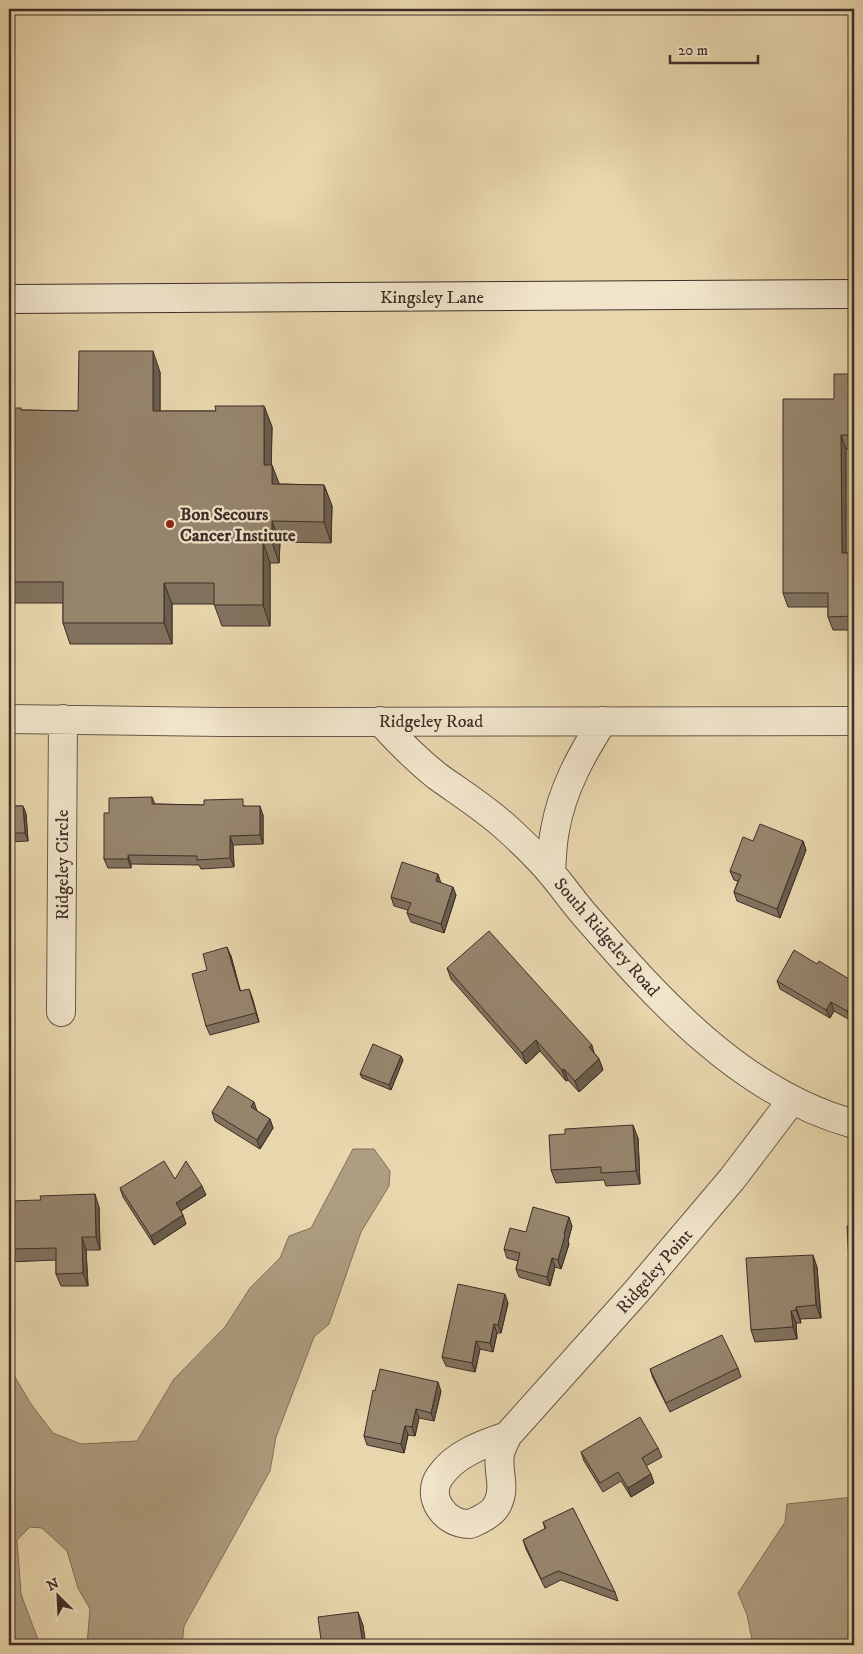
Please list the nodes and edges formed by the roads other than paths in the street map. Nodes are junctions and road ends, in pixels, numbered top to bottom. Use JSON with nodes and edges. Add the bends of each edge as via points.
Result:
{"nodes":[{"id":1,"x":854,"y":294,"type":"edge"},
{"id":2,"x":9,"y":299,"type":"edge"},
{"id":3,"x":9,"y":719,"type":"edge"},
{"id":4,"x":63,"y":719,"type":"junction"},
{"id":5,"x":854,"y":720,"type":"edge"},
{"id":6,"x":380,"y":721,"type":"junction"},
{"id":7,"x":603,"y":721,"type":"junction"},
{"id":8,"x":551,"y":873,"type":"junction"},
{"id":9,"x":61,"y":1012,"type":"dead end"},
{"id":10,"x":792,"y":1100,"type":"junction"},
{"id":11,"x":854,"y":1124,"type":"edge"},
{"id":12,"x":508,"y":1436,"type":"dead end"}],
"edges":[{"from":1,"to":2,"type":"street","name":"Kingsley Lane"},
{"from":3,"to":4,"type":"street","name":"Ridgeley Road"},
{"from":4,"to":6,"type":"street","name":"Ridgeley Road"},
{"from":4,"to":9,"type":"street","name":"Ridgeley Circle"},
{"from":5,"to":7,"type":"street","name":"Ridgeley Road"},
{"from":6,"to":7,"type":"street","name":"Ridgeley Road"},
{"from":6,"to":8,"type":"street","name":"South Ridgeley Road","via":[[436,775],[509,830]]},
{"from":7,"to":8,"type":"street","via":[[583,752],[565,790],[555,830]]},
{"from":8,"to":10,"type":"street","name":"South Ridgeley Road","via":[[648,986],[748,1074]]},
{"from":10,"to":11,"type":"street","name":"South Ridgeley Road"},
{"from":10,"to":12,"type":"street","name":"Ridgeley Point","via":[[732,1179]]}]}
